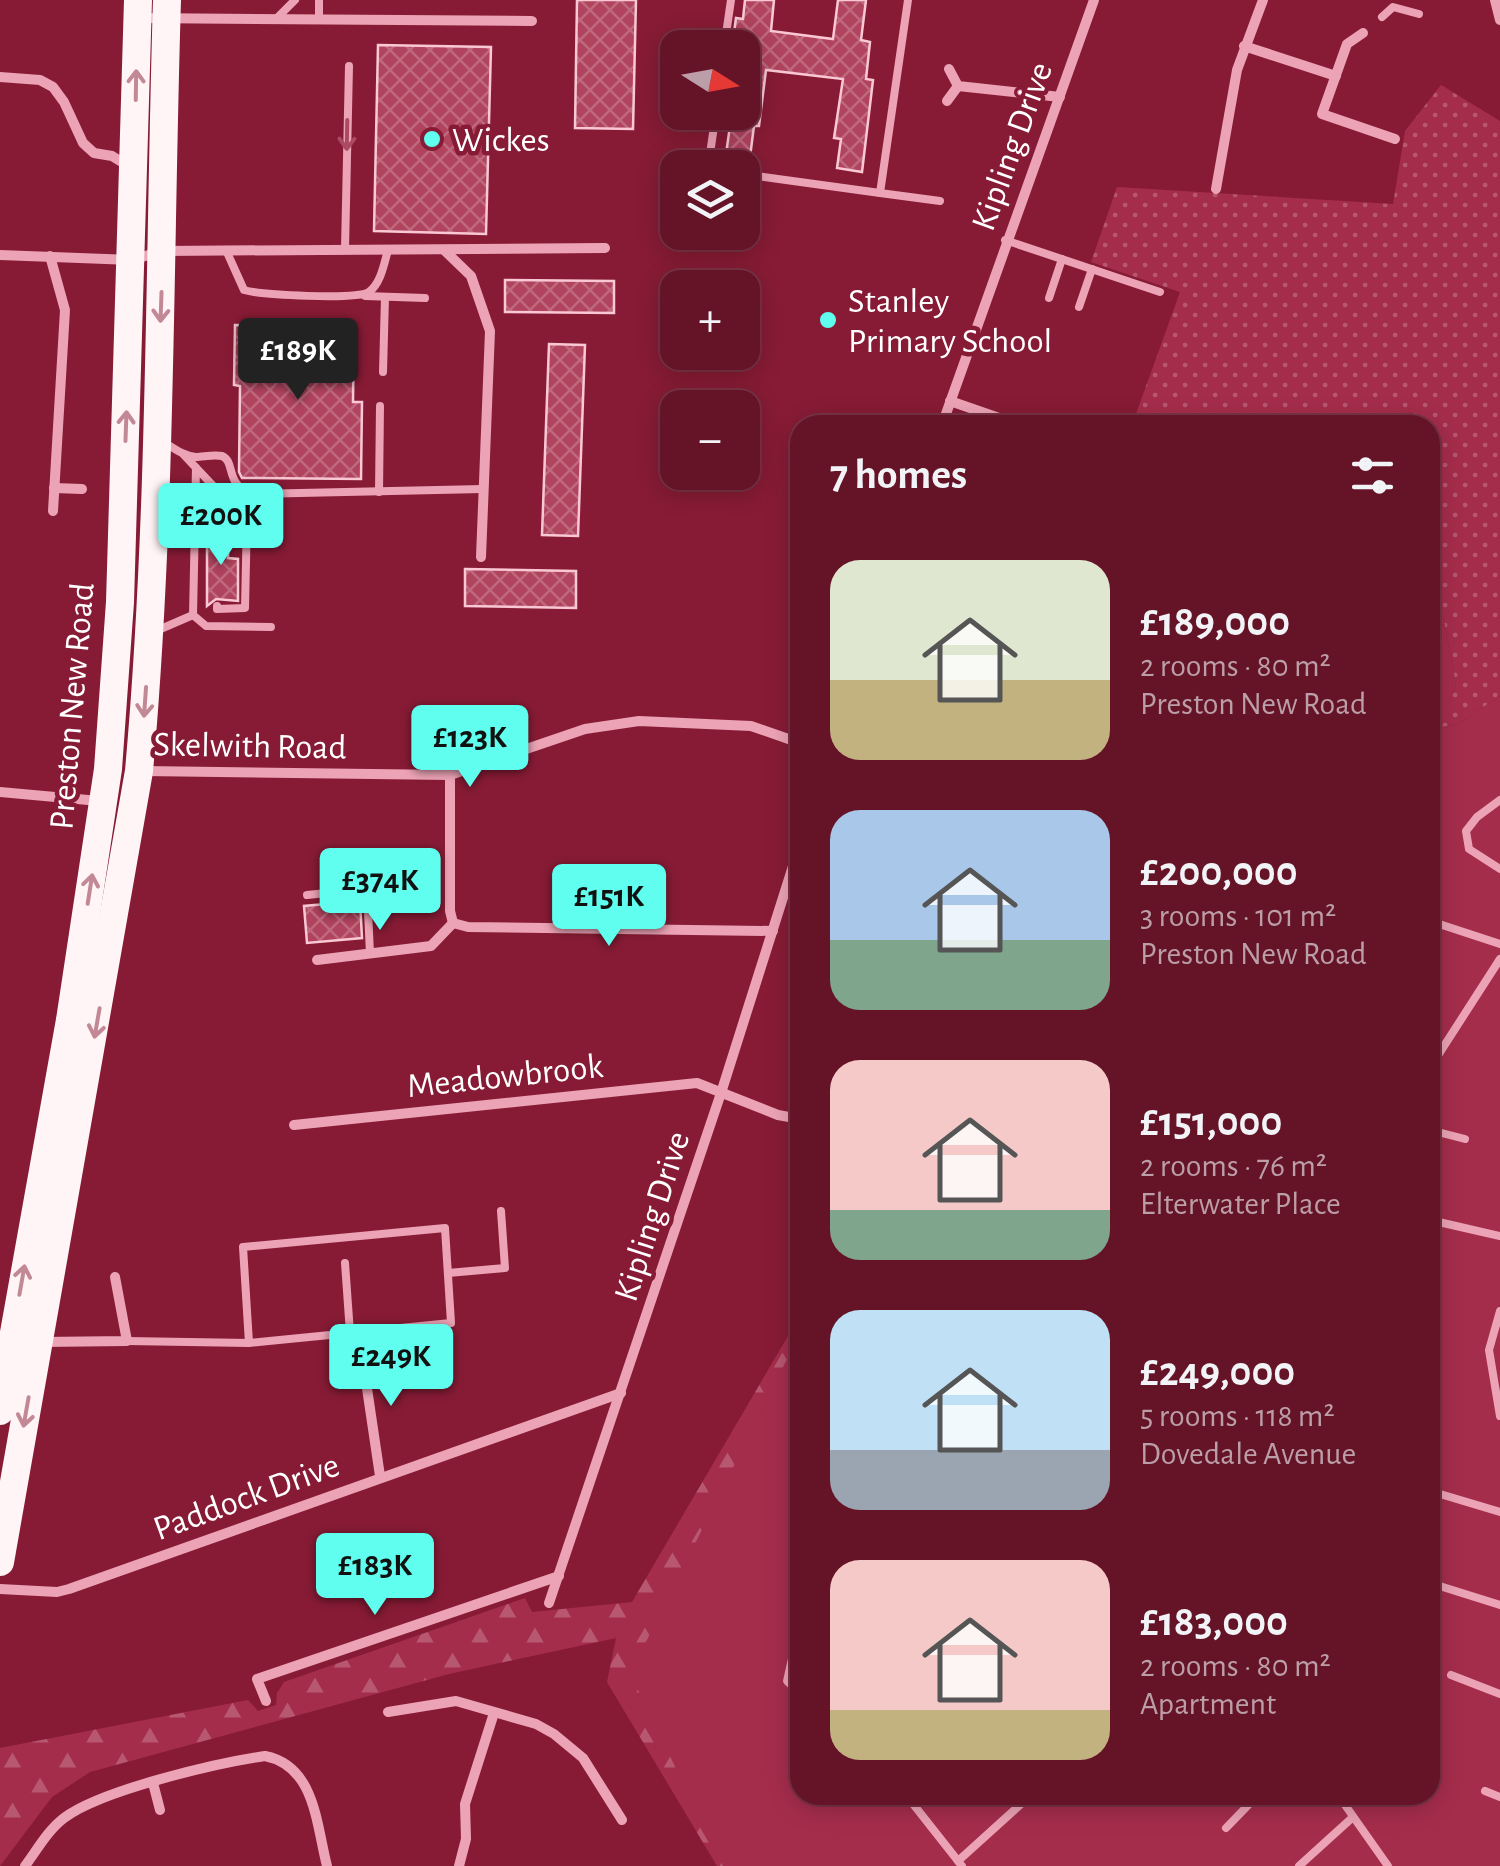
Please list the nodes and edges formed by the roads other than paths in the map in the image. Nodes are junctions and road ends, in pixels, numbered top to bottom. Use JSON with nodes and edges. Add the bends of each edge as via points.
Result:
{"nodes":[{"id":1,"x":295,"y":0,"type":"edge"},
{"id":2,"x":319,"y":0,"type":"edge"},
{"id":3,"x":731,"y":0,"type":"edge"},
{"id":4,"x":908,"y":0,"type":"edge"},
{"id":5,"x":1094,"y":0,"type":"edge"},
{"id":6,"x":1264,"y":0,"type":"edge"},
{"id":7,"x":1495,"y":0,"type":"edge"},
{"id":8,"x":138,"y":9,"type":"edge"},
{"id":9,"x":166,"y":9,"type":"edge"},
{"id":10,"x":1420,"y":14,"type":"dead end"},
{"id":11,"x":1382,"y":17,"type":"dead end"},
{"id":12,"x":276,"y":20,"type":"junction"},
{"id":13,"x":319,"y":20,"type":"junction"},
{"id":14,"x":1500,"y":20,"type":"edge"},
{"id":15,"x":532,"y":21,"type":"dead end"},
{"id":16,"x":727,"y":30,"type":"edge"},
{"id":17,"x":1363,"y":33,"type":"dead end"},
{"id":18,"x":1244,"y":46,"type":"junction"},
{"id":19,"x":349,"y":66,"type":"dead end"},
{"id":20,"x":949,"y":69,"type":"dead end"},
{"id":21,"x":0,"y":76,"type":"edge"},
{"id":22,"x":1336,"y":76,"type":"junction"},
{"id":23,"x":958,"y":86,"type":"junction"},
{"id":24,"x":1060,"y":97,"type":"junction"},
{"id":25,"x":947,"y":101,"type":"dead end"},
{"id":26,"x":1395,"y":139,"type":"dead end"},
{"id":27,"x":139,"y":158,"type":"junction"},
{"id":28,"x":760,"y":176,"type":"edge"},
{"id":29,"x":1216,"y":189,"type":"dead end"},
{"id":30,"x":880,"y":193,"type":"junction"},
{"id":31,"x":940,"y":202,"type":"dead end"},
{"id":32,"x":1006,"y":240,"type":"junction"},
{"id":33,"x":605,"y":248,"type":"dead end"},
{"id":34,"x":345,"y":249,"type":"junction"},
{"id":35,"x":226,"y":250,"type":"junction"},
{"id":36,"x":388,"y":250,"type":"junction"},
{"id":37,"x":162,"y":251,"type":"junction"},
{"id":38,"x":445,"y":251,"type":"junction"},
{"id":39,"x":0,"y":254,"type":"edge"},
{"id":40,"x":50,"y":256,"type":"junction"},
{"id":41,"x":1062,"y":259,"type":"junction"},
{"id":42,"x":132,"y":260,"type":"junction"},
{"id":43,"x":1092,"y":269,"type":"junction"},
{"id":44,"x":1160,"y":292,"type":"dead end"},
{"id":45,"x":360,"y":296,"type":"junction"},
{"id":46,"x":385,"y":296,"type":"junction"},
{"id":47,"x":425,"y":298,"type":"dead end"},
{"id":48,"x":1049,"y":298,"type":"dead end"},
{"id":49,"x":1079,"y":307,"type":"dead end"},
{"id":50,"x":383,"y":372,"type":"dead end"},
{"id":51,"x":950,"y":401,"type":"junction"},
{"id":52,"x":380,"y":406,"type":"dead end"},
{"id":53,"x":945,"y":415,"type":"edge"},
{"id":54,"x":990,"y":415,"type":"edge"},
{"id":55,"x":157,"y":438,"type":"junction"},
{"id":56,"x":182,"y":454,"type":"junction"},
{"id":57,"x":196,"y":468,"type":"junction"},
{"id":58,"x":54,"y":488,"type":"junction"},
{"id":59,"x":82,"y":489,"type":"dead end"},
{"id":60,"x":483,"y":489,"type":"junction"},
{"id":61,"x":379,"y":492,"type":"junction"},
{"id":62,"x":53,"y":510,"type":"dead end"},
{"id":63,"x":195,"y":520,"type":"junction"},
{"id":64,"x":219,"y":526,"type":"dead end"},
{"id":65,"x":482,"y":558,"type":"dead end"},
{"id":66,"x":217,"y":606,"type":"dead end"},
{"id":67,"x":193,"y":615,"type":"junction"},
{"id":68,"x":271,"y":627,"type":"dead end"},
{"id":69,"x":149,"y":634,"type":"junction"},
{"id":70,"x":790,"y":740,"type":"edge"},
{"id":71,"x":108,"y":768,"type":"junction"},
{"id":72,"x":139,"y":771,"type":"junction"},
{"id":73,"x":450,"y":775,"type":"junction"},
{"id":74,"x":0,"y":792,"type":"edge"},
{"id":75,"x":1500,"y":800,"type":"edge"},
{"id":76,"x":103,"y":802,"type":"junction"},
{"id":77,"x":135,"y":805,"type":"junction"},
{"id":78,"x":1500,"y":869,"type":"edge"},
{"id":79,"x":790,"y":876,"type":"edge"},
{"id":80,"x":307,"y":895,"type":"dead end"},
{"id":81,"x":453,"y":923,"type":"junction"},
{"id":82,"x":1440,"y":924,"type":"edge"},
{"id":83,"x":773,"y":930,"type":"junction"},
{"id":84,"x":1499,"y":939,"type":"edge"},
{"id":85,"x":370,"y":954,"type":"junction"},
{"id":86,"x":1500,"y":959,"type":"edge"},
{"id":87,"x":317,"y":960,"type":"dead end"},
{"id":88,"x":1440,"y":1052,"type":"edge"},
{"id":89,"x":721,"y":1093,"type":"junction"},
{"id":90,"x":790,"y":1117,"type":"edge"},
{"id":91,"x":294,"y":1125,"type":"dead end"},
{"id":92,"x":1440,"y":1132,"type":"edge"},
{"id":93,"x":1465,"y":1138,"type":"dead end"},
{"id":94,"x":501,"y":1211,"type":"dead end"},
{"id":95,"x":1440,"y":1222,"type":"edge"},
{"id":96,"x":1500,"y":1236,"type":"edge"},
{"id":97,"x":345,"y":1263,"type":"dead end"},
{"id":98,"x":448,"y":1273,"type":"junction"},
{"id":99,"x":116,"y":1278,"type":"dead end"},
{"id":100,"x":1500,"y":1311,"type":"edge"},
{"id":101,"x":350,"y":1333,"type":"junction"},
{"id":102,"x":127,"y":1341,"type":"junction"},
{"id":103,"x":38,"y":1342,"type":"junction"},
{"id":104,"x":249,"y":1342,"type":"junction"},
{"id":105,"x":362,"y":1348,"type":"dead end"},
{"id":106,"x":620,"y":1393,"type":"junction"},
{"id":107,"x":0,"y":1411,"type":"edge"},
{"id":108,"x":1500,"y":1416,"type":"edge"},
{"id":109,"x":380,"y":1476,"type":"junction"},
{"id":110,"x":1440,"y":1495,"type":"edge"},
{"id":111,"x":1500,"y":1512,"type":"edge"},
{"id":112,"x":0,"y":1562,"type":"edge"},
{"id":113,"x":559,"y":1576,"type":"junction"},
{"id":114,"x":1440,"y":1586,"type":"edge"},
{"id":115,"x":0,"y":1589,"type":"edge"},
{"id":116,"x":549,"y":1603,"type":"dead end"},
{"id":117,"x":1500,"y":1605,"type":"edge"},
{"id":118,"x":1451,"y":1675,"type":"dead end"},
{"id":119,"x":1500,"y":1694,"type":"edge"},
{"id":120,"x":266,"y":1702,"type":"dead end"},
{"id":121,"x":388,"y":1712,"type":"dead end"},
{"id":122,"x":494,"y":1712,"type":"junction"},
{"id":123,"x":153,"y":1784,"type":"junction"},
{"id":124,"x":1485,"y":1791,"type":"dead end"},
{"id":125,"x":1500,"y":1796,"type":"edge"},
{"id":126,"x":916,"y":1805,"type":"edge"},
{"id":127,"x":1021,"y":1805,"type":"edge"},
{"id":128,"x":1248,"y":1805,"type":"edge"},
{"id":129,"x":1345,"y":1805,"type":"edge"},
{"id":130,"x":160,"y":1810,"type":"dead end"},
{"id":131,"x":1354,"y":1817,"type":"junction"},
{"id":132,"x":622,"y":1820,"type":"dead end"},
{"id":133,"x":1226,"y":1828,"type":"dead end"},
{"id":134,"x":960,"y":1864,"type":"edge"},
{"id":135,"x":25,"y":1866,"type":"edge"},
{"id":136,"x":327,"y":1866,"type":"edge"},
{"id":137,"x":458,"y":1866,"type":"edge"},
{"id":138,"x":1299,"y":1866,"type":"edge"},
{"id":139,"x":1388,"y":1866,"type":"edge"}],
"edges":[{"from":1,"to":12,"type":"lane"},
{"from":2,"to":13,"type":"lane"},
{"from":3,"to":16,"type":"lane"},
{"from":4,"to":30,"type":"lane"},
{"from":5,"to":24,"type":"street","name":"Kipling Drive"},
{"from":6,"to":18,"type":"street"},
{"from":7,"to":14,"type":"street"},
{"from":8,"to":9,"type":"street"},
{"from":27,"to":8,"type":"highway","name":"Preston New Road","one_way":true},
{"from":9,"to":12,"type":"street"},
{"from":9,"to":27,"type":"highway","name":"Preston New Road","via":[[166,126]]},
{"from":10,"to":11,"type":"lane","via":[[1393,7]]},
{"from":12,"to":13,"type":"street"},
{"from":13,"to":15,"type":"street"},
{"from":17,"to":22,"type":"street","via":[[1347,44]]},
{"from":18,"to":22,"type":"street"},
{"from":18,"to":29,"type":"street"},
{"from":19,"to":34,"type":"lane","one_way":true},
{"from":20,"to":23,"type":"street"},
{"from":21,"to":27,"type":"street","via":[[53,87],[94,153]]},
{"from":22,"to":26,"type":"street","via":[[1322,114]]},
{"from":23,"to":24,"type":"street"},
{"from":23,"to":25,"type":"street"},
{"from":24,"to":32,"type":"street","name":"Kipling Drive"},
{"from":27,"to":37,"type":"highway","name":"Preston New Road"},
{"from":27,"to":42,"type":"highway","name":"Preston New Road"},
{"from":28,"to":30,"type":"lane"},
{"from":30,"to":31,"type":"lane"},
{"from":32,"to":41,"type":"lane"},
{"from":32,"to":51,"type":"street","name":"Kipling Drive"},
{"from":33,"to":38,"type":"street"},
{"from":34,"to":35,"type":"street"},
{"from":34,"to":36,"type":"street"},
{"from":35,"to":37,"type":"street"},
{"from":35,"to":45,"type":"lane","via":[[244,290]]},
{"from":36,"to":38,"type":"street"},
{"from":36,"to":45,"type":"lane","via":[[376,285]]},
{"from":37,"to":42,"type":"street"},
{"from":37,"to":55,"type":"highway","name":"Preston New Road","one_way":true},
{"from":38,"to":60,"type":"street","via":[[471,276],[490,331]]},
{"from":39,"to":40,"type":"street"},
{"from":40,"to":42,"type":"street"},
{"from":40,"to":58,"type":"street","via":[[65,310]]},
{"from":41,"to":43,"type":"lane"},
{"from":41,"to":48,"type":"lane"},
{"from":71,"to":42,"type":"highway","name":"Preston New Road","one_way":true},
{"from":43,"to":44,"type":"lane"},
{"from":43,"to":49,"type":"lane"},
{"from":45,"to":46,"type":"lane"},
{"from":46,"to":47,"type":"lane"},
{"from":46,"to":50,"type":"lane"},
{"from":51,"to":53,"type":"street","name":"Kipling Drive"},
{"from":51,"to":54,"type":"street"},
{"from":52,"to":61,"type":"lane"},
{"from":55,"to":56,"type":"lane"},
{"from":55,"to":69,"type":"highway","name":"Preston New Road"},
{"from":56,"to":57,"type":"lane"},
{"from":56,"to":61,"type":"lane","via":[[221,456],[238,489],[251,494]]},
{"from":57,"to":63,"type":"lane"},
{"from":57,"to":66,"type":"lane","via":[[232,514],[247,516],[245,608]]},
{"from":58,"to":59,"type":"street"},
{"from":58,"to":62,"type":"street"},
{"from":60,"to":61,"type":"lane"},
{"from":60,"to":65,"type":"street"},
{"from":63,"to":64,"type":"lane","via":[[202,503],[212,504]]},
{"from":63,"to":67,"type":"lane"},
{"from":67,"to":68,"type":"lane","via":[[206,626]]},
{"from":67,"to":69,"type":"lane"},
{"from":69,"to":72,"type":"highway","name":"Preston New Road","one_way":true},
{"from":70,"to":73,"type":"street","name":"Skelwith Road","via":[[751,726],[639,721],[585,729]]},
{"from":71,"to":72,"type":"street","name":"Skelwith Road"},
{"from":71,"to":76,"type":"highway","name":"Preston New Road"},
{"from":72,"to":73,"type":"street","name":"Skelwith Road"},
{"from":72,"to":77,"type":"highway","name":"Preston New Road"},
{"from":73,"to":81,"type":"street"},
{"from":74,"to":76,"type":"street"},
{"from":75,"to":78,"type":"lane","via":[[1466,831],[1469,849]]},
{"from":76,"to":77,"type":"street"},
{"from":107,"to":76,"type":"highway","name":"Preston New Road","one_way":true},
{"from":77,"to":103,"type":"highway","name":"Preston New Road","one_way":true},
{"from":79,"to":83,"type":"street","name":"Kipling Drive"},
{"from":80,"to":85,"type":"lane","via":[[366,889]]},
{"from":81,"to":83,"type":"street"},
{"from":81,"to":85,"type":"street","via":[[431,946]]},
{"from":82,"to":84,"type":"lane"},
{"from":83,"to":89,"type":"street","name":"Kipling Drive"},
{"from":85,"to":87,"type":"street"},
{"from":86,"to":88,"type":"lane"},
{"from":89,"to":90,"type":"street","name":"Meadowbrook"},
{"from":89,"to":91,"type":"street","name":"Meadowbrook","via":[[696,1083]]},
{"from":89,"to":106,"type":"street","name":"Kipling Drive"},
{"from":92,"to":93,"type":"lane"},
{"from":94,"to":98,"type":"lane","via":[[505,1268]]},
{"from":95,"to":96,"type":"lane"},
{"from":97,"to":101,"type":"lane"},
{"from":98,"to":101,"type":"lane","via":[[451,1323]]},
{"from":98,"to":104,"type":"lane","via":[[445,1228],[243,1247]]},
{"from":99,"to":102,"type":"street"},
{"from":100,"to":108,"type":"lane","via":[[1489,1350]]},
{"from":101,"to":104,"type":"lane"},
{"from":102,"to":103,"type":"street"},
{"from":102,"to":104,"type":"lane"},
{"from":103,"to":112,"type":"highway","name":"Preston New Road","one_way":true},
{"from":105,"to":109,"type":"street"},
{"from":106,"to":109,"type":"street","name":"Paddock Drive"},
{"from":106,"to":113,"type":"street","name":"Kipling Drive"},
{"from":109,"to":115,"type":"street","name":"Paddock Drive","via":[[69,1589]]},
{"from":110,"to":111,"type":"lane"},
{"from":113,"to":116,"type":"street","name":"Kipling Drive"},
{"from":113,"to":120,"type":"street","via":[[257,1678]]},
{"from":114,"to":117,"type":"lane"},
{"from":118,"to":119,"type":"lane"},
{"from":121,"to":122,"type":"street","via":[[456,1700]]},
{"from":122,"to":132,"type":"street","via":[[536,1724],[568,1744]]},
{"from":122,"to":137,"type":"street","via":[[466,1804]]},
{"from":123,"to":130,"type":"street"},
{"from":123,"to":135,"type":"street","via":[[70,1814]]},
{"from":123,"to":136,"type":"street","via":[[241,1760],[285,1760],[311,1800]]},
{"from":124,"to":125,"type":"lane"},
{"from":126,"to":134,"type":"lane"},
{"from":127,"to":134,"type":"lane"},
{"from":128,"to":133,"type":"lane"},
{"from":129,"to":131,"type":"lane"},
{"from":131,"to":138,"type":"lane"},
{"from":131,"to":139,"type":"lane"}]}
